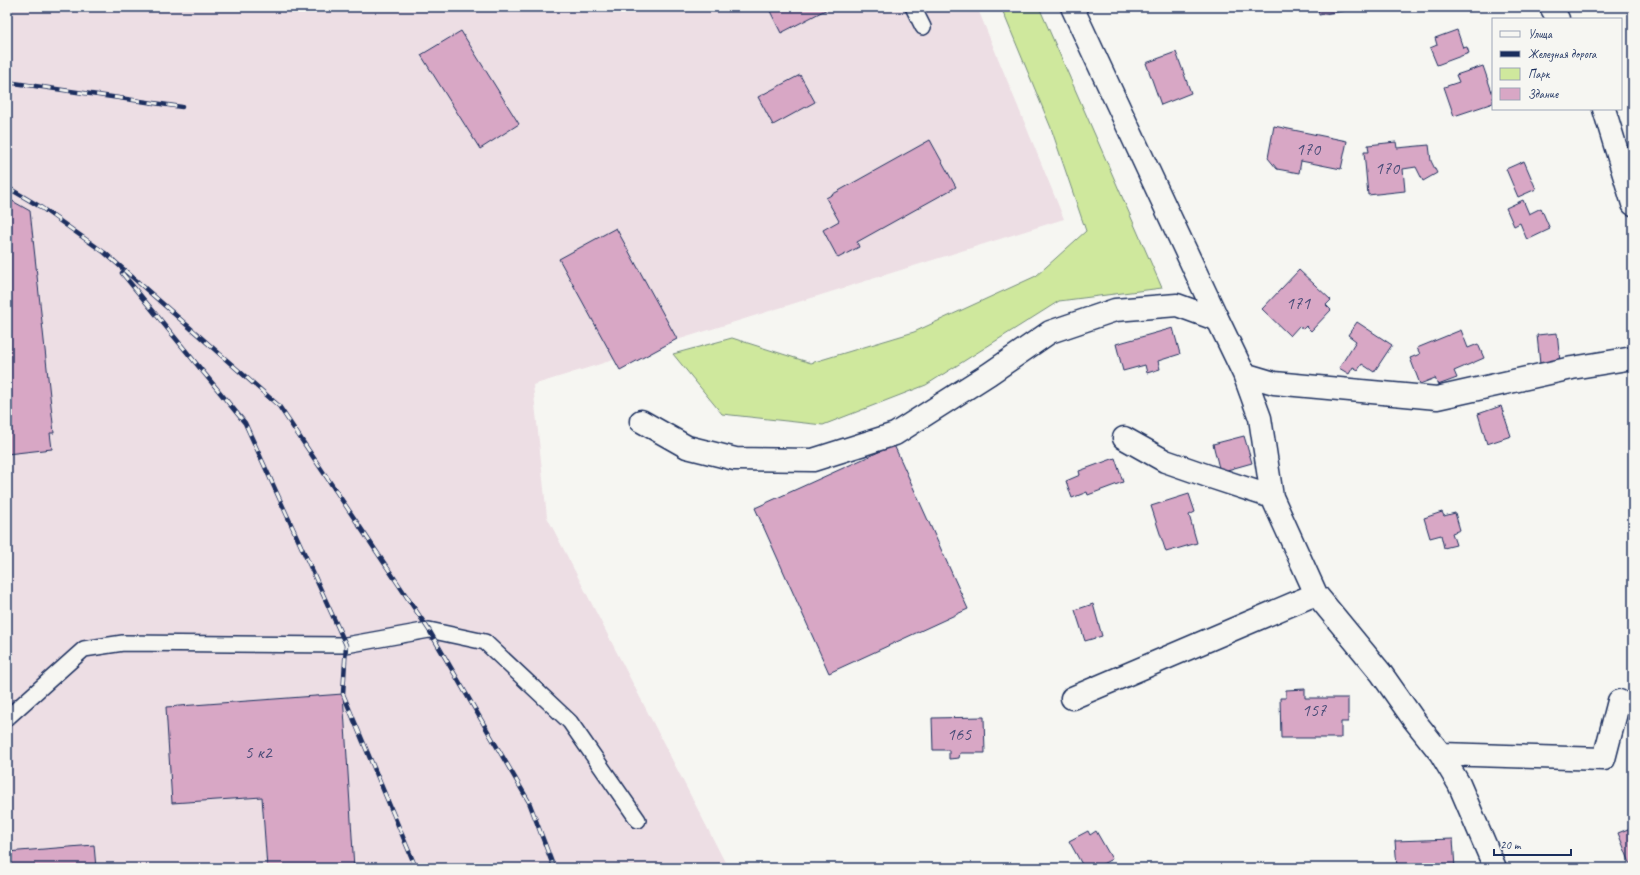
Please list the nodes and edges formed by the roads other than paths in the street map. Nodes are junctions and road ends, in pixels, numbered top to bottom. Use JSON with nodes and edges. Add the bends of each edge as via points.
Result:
{"nodes":[{"id":1,"x":913,"y":7,"type":"edge"},
{"id":2,"x":1072,"y":7,"type":"edge"},
{"id":3,"x":1551,"y":7,"type":"edge"},
{"id":4,"x":1557,"y":18,"type":"edge"},
{"id":5,"x":923,"y":27,"type":"dead end"},
{"id":6,"x":1604,"y":110,"type":"edge"},
{"id":7,"x":1633,"y":204,"type":"edge"},
{"id":8,"x":1218,"y":320,"type":"junction"},
{"id":9,"x":1633,"y":358,"type":"edge"},
{"id":10,"x":1244,"y":374,"type":"junction"},
{"id":11,"x":641,"y":421,"type":"dead end"},
{"id":12,"x":1124,"y":438,"type":"dead end"},
{"id":13,"x":1272,"y":497,"type":"junction"},
{"id":14,"x":1316,"y":594,"type":"junction"},
{"id":15,"x":1072,"y":698,"type":"dead end"},
{"id":16,"x":1619,"y":701,"type":"dead end"},
{"id":17,"x":7,"y":718,"type":"edge"},
{"id":18,"x":1441,"y":754,"type":"junction"},
{"id":19,"x":638,"y":820,"type":"dead end"},
{"id":20,"x":1495,"y":868,"type":"edge"}],
"edges":[{"from":1,"to":5,"type":"lane"},
{"from":2,"to":8,"type":"street"},
{"from":3,"to":4,"type":"street"},
{"from":6,"to":7,"type":"street"},
{"from":8,"to":10,"type":"street"},
{"from":8,"to":11,"type":"street","via":[[1177,305],[1115,310],[1050,332],[895,434],[813,460],[735,459],[688,447]]},
{"from":9,"to":10,"type":"street","via":[[1572,368],[1437,398],[1274,383]]},
{"from":10,"to":13,"type":"street","via":[[1260,418]]},
{"from":12,"to":13,"type":"street","via":[[1165,461]]},
{"from":13,"to":14,"type":"street"},
{"from":14,"to":15,"type":"street"},
{"from":14,"to":18,"type":"street","via":[[1381,673]]},
{"from":16,"to":18,"type":"street","via":[[1604,759]]},
{"from":17,"to":19,"type":"lane","via":[[84,648],[123,643],[346,646],[429,630],[485,642],[570,722]]},
{"from":18,"to":20,"type":"street","via":[[1459,784]]}]}
